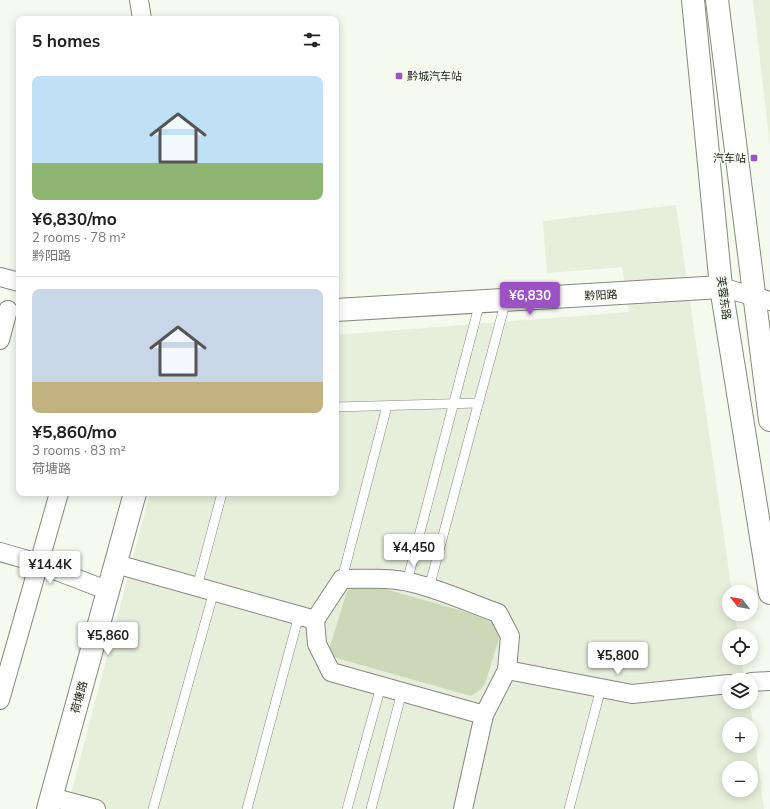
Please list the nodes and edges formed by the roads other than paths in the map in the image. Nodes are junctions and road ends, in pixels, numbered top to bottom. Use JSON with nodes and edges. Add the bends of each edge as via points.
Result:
{"nodes":[{"id":1,"x":139,"y":0,"type":"edge"},
{"id":2,"x":693,"y":0,"type":"edge"},
{"id":3,"x":717,"y":0,"type":"edge"},
{"id":4,"x":142,"y":16,"type":"edge"},
{"id":5,"x":0,"y":277,"type":"edge"},
{"id":6,"x":16,"y":281,"type":"edge"},
{"id":7,"x":721,"y":287,"type":"junction"},
{"id":8,"x":762,"y":299,"type":"edge"},
{"id":9,"x":506,"y":300,"type":"junction"},
{"id":10,"x":480,"y":302,"type":"junction"},
{"id":11,"x":8,"y":310,"type":"dead end"},
{"id":12,"x":339,"y":310,"type":"edge"},
{"id":13,"x":0,"y":340,"type":"edge"},
{"id":14,"x":454,"y":404,"type":"junction"},
{"id":15,"x":478,"y":404,"type":"junction"},
{"id":16,"x":387,"y":406,"type":"junction"},
{"id":17,"x":339,"y":407,"type":"edge"},
{"id":18,"x":770,"y":420,"type":"edge"},
{"id":19,"x":58,"y":496,"type":"edge"},
{"id":20,"x":134,"y":496,"type":"edge"},
{"id":21,"x":221,"y":496,"type":"edge"},
{"id":22,"x":0,"y":552,"type":"edge"},
{"id":23,"x":39,"y":564,"type":"junction"},
{"id":24,"x":116,"y":564,"type":"junction"},
{"id":25,"x":342,"y":579,"type":"junction"},
{"id":26,"x":407,"y":582,"type":"junction"},
{"id":27,"x":429,"y":588,"type":"junction"},
{"id":28,"x":205,"y":589,"type":"junction"},
{"id":29,"x":108,"y":591,"type":"junction"},
{"id":30,"x":770,"y":594,"type":"edge"},
{"id":31,"x":307,"y":618,"type":"junction"},
{"id":32,"x":507,"y":670,"type":"junction"},
{"id":33,"x":770,"y":681,"type":"edge"},
{"id":34,"x":758,"y":682,"type":"edge"},
{"id":35,"x":722,"y":685,"type":"edge"},
{"id":36,"x":381,"y":686,"type":"junction"},
{"id":37,"x":601,"y":688,"type":"junction"},
{"id":38,"x":402,"y":692,"type":"junction"},
{"id":39,"x":0,"y":700,"type":"edge"},
{"id":40,"x":484,"y":715,"type":"junction"},
{"id":41,"x":50,"y":803,"type":"edge"},
{"id":42,"x":96,"y":809,"type":"edge"},
{"id":43,"x":153,"y":809,"type":"edge"},
{"id":44,"x":248,"y":809,"type":"edge"},
{"id":45,"x":347,"y":809,"type":"edge"},
{"id":46,"x":371,"y":809,"type":"edge"},
{"id":47,"x":463,"y":809,"type":"edge"},
{"id":48,"x":569,"y":809,"type":"edge"}],
"edges":[{"from":1,"to":4,"type":"street"},
{"from":2,"to":7,"type":"main road","name":"芙蓉东路"},
{"from":3,"to":8,"type":"main road"},
{"from":5,"to":6,"type":"street"},
{"from":7,"to":8,"type":"street"},
{"from":7,"to":9,"type":"main road","name":"黔阳路"},
{"from":7,"to":30,"type":"main road","name":"芙蓉东路"},
{"from":8,"to":18,"type":"main road"},
{"from":9,"to":10,"type":"main road","name":"黔阳路"},
{"from":9,"to":15,"type":"lane"},
{"from":10,"to":12,"type":"main road","name":"黔阳路"},
{"from":10,"to":14,"type":"lane"},
{"from":11,"to":13,"type":"street"},
{"from":14,"to":15,"type":"lane"},
{"from":14,"to":16,"type":"lane"},
{"from":14,"to":26,"type":"lane"},
{"from":15,"to":27,"type":"lane"},
{"from":16,"to":17,"type":"lane"},
{"from":16,"to":25,"type":"lane"},
{"from":19,"to":23,"type":"street"},
{"from":20,"to":24,"type":"main road","name":"荷塘路"},
{"from":21,"to":28,"type":"lane"},
{"from":22,"to":23,"type":"street"},
{"from":23,"to":29,"type":"street"},
{"from":23,"to":39,"type":"street"},
{"from":24,"to":28,"type":"street"},
{"from":24,"to":29,"type":"main road","name":"荷塘路"},
{"from":25,"to":26,"type":"street","via":[[390,579]]},
{"from":25,"to":31,"type":"street"},
{"from":26,"to":27,"type":"street"},
{"from":27,"to":32,"type":"street","via":[[498,613],[510,636]]},
{"from":28,"to":31,"type":"street"},
{"from":28,"to":43,"type":"lane"},
{"from":29,"to":41,"type":"main road","name":"荷塘路"},
{"from":31,"to":36,"type":"street","via":[[331,672]]},
{"from":31,"to":44,"type":"lane"},
{"from":32,"to":37,"type":"street"},
{"from":32,"to":40,"type":"street"},
{"from":33,"to":34,"type":"street"},
{"from":35,"to":37,"type":"street","via":[[632,694]]},
{"from":36,"to":38,"type":"street"},
{"from":36,"to":45,"type":"lane"},
{"from":37,"to":48,"type":"lane"},
{"from":38,"to":40,"type":"street"},
{"from":38,"to":46,"type":"lane"},
{"from":40,"to":47,"type":"street"},
{"from":41,"to":42,"type":"street"}]}
